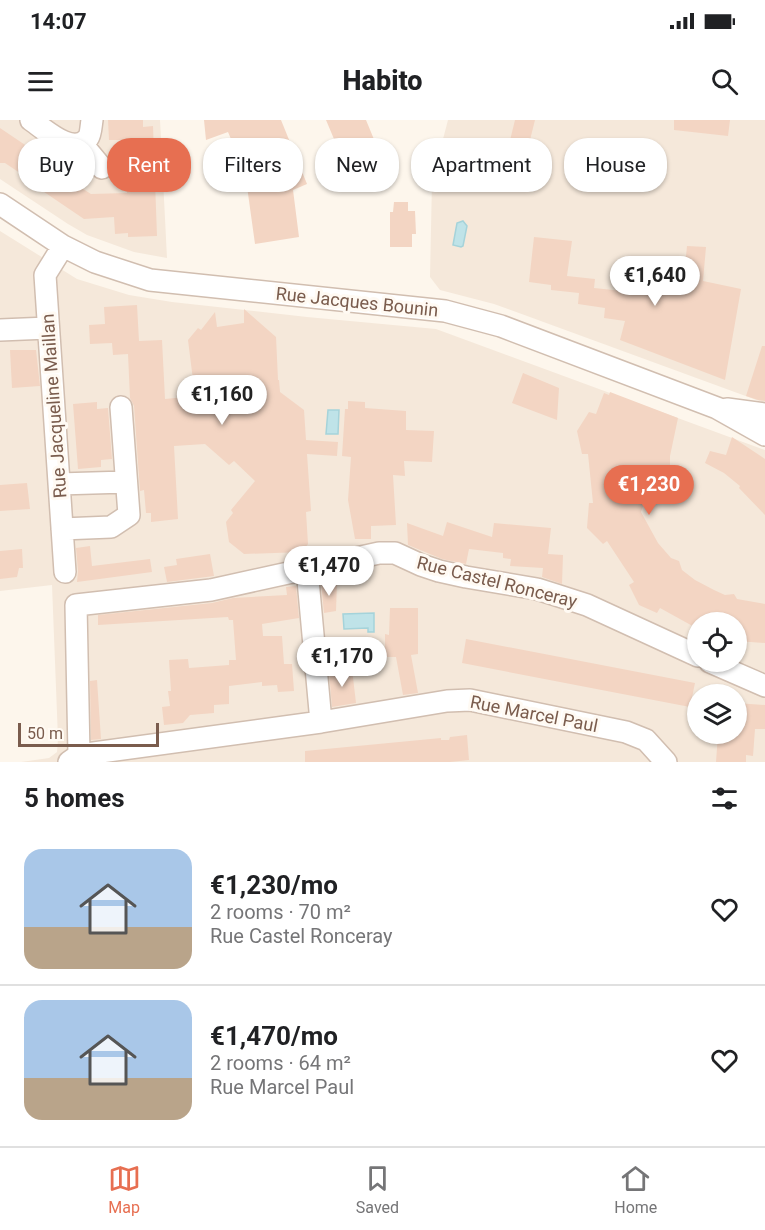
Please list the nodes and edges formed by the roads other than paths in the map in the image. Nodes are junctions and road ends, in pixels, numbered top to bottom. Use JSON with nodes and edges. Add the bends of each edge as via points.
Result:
{"nodes":[{"id":1,"x":31,"y":120,"type":"edge"},
{"id":2,"x":92,"y":120,"type":"edge"},
{"id":3,"x":57,"y":138,"type":"edge"},
{"id":4,"x":88,"y":138,"type":"edge"},
{"id":5,"x":95,"y":160,"type":"edge"},
{"id":6,"x":102,"y":168,"type":"dead end"},
{"id":7,"x":0,"y":204,"type":"edge"},
{"id":8,"x":63,"y":246,"type":"junction"},
{"id":9,"x":48,"y":328,"type":"junction"},
{"id":10,"x":0,"y":330,"type":"edge"},
{"id":11,"x":121,"y":407,"type":"dead end"},
{"id":12,"x":717,"y":408,"type":"junction"},
{"id":13,"x":765,"y":414,"type":"edge"},
{"id":14,"x":765,"y":435,"type":"edge"},
{"id":15,"x":126,"y":482,"type":"junction"},
{"id":16,"x":60,"y":484,"type":"junction"},
{"id":17,"x":62,"y":529,"type":"junction"},
{"id":18,"x":307,"y":569,"type":"junction"},
{"id":19,"x":65,"y":572,"type":"dead end"},
{"id":20,"x":76,"y":605,"type":"joint"},
{"id":21,"x":687,"y":651,"type":"edge"},
{"id":22,"x":733,"y":672,"type":"edge"},
{"id":23,"x":765,"y":686,"type":"edge"},
{"id":24,"x":321,"y":722,"type":"junction"},
{"id":25,"x":74,"y":759,"type":"edge"},
{"id":26,"x":666,"y":762,"type":"edge"}],
"edges":[{"from":1,"to":3,"type":"street"},
{"from":2,"to":4,"type":"street"},
{"from":5,"to":6,"type":"street"},
{"from":7,"to":8,"type":"street","name":"Rue Jacques Bounin"},
{"from":8,"to":9,"type":"street","name":"Rue Jacqueline Maillan","via":[[45,275]]},
{"from":8,"to":12,"type":"street","name":"Rue Jacques Bounin","via":[[95,262],[150,280],[445,311],[501,326]]},
{"from":9,"to":10,"type":"street"},
{"from":9,"to":16,"type":"street","name":"Rue Jacqueline Maillan"},
{"from":11,"to":15,"type":"street"},
{"from":12,"to":13,"type":"street","name":"Rue Jacques Bounin"},
{"from":12,"to":14,"type":"street","name":"Rue Jacques Bounin"},
{"from":15,"to":16,"type":"street"},
{"from":15,"to":17,"type":"street","via":[[129,515],[121,521],[111,527]]},
{"from":16,"to":17,"type":"street","name":"Rue Jacqueline Maillan"},
{"from":17,"to":19,"type":"street","name":"Rue Jacqueline Maillan"},
{"from":18,"to":20,"type":"street","name":"Rue Castel Ronceray","via":[[211,590]]},
{"from":18,"to":21,"type":"street","name":"Rue Castel Ronceray","via":[[394,553],[439,571],[537,589],[587,605]]},
{"from":18,"to":24,"type":"street"},
{"from":20,"to":25,"type":"street","name":"Rue Marcel Paul"},
{"from":22,"to":23,"type":"street"},
{"from":24,"to":25,"type":"street","name":"Rue Marcel Paul"},
{"from":24,"to":26,"type":"street","name":"Rue Marcel Paul","via":[[470,700],[626,732],[645,740]]}]}
